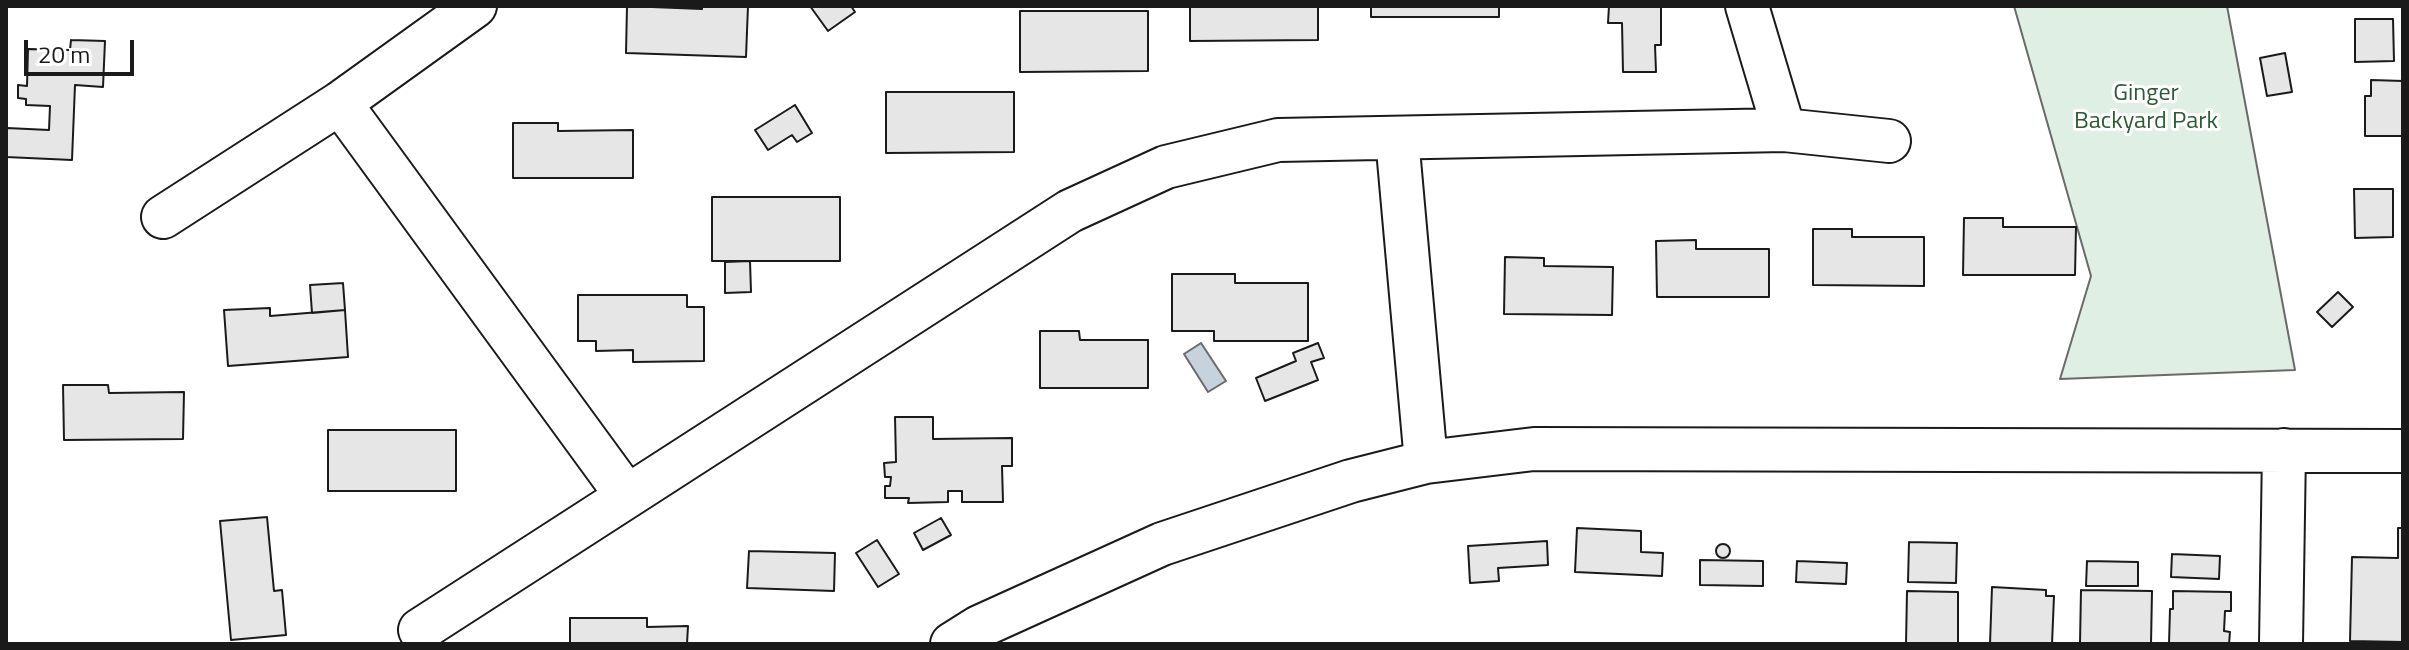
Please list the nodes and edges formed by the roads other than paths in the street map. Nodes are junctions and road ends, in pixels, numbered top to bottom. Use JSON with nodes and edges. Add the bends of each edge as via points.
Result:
{"nodes":[{"id":1,"x":475,"y":6,"type":"edge"},
{"id":2,"x":1747,"y":6,"type":"edge"},
{"id":3,"x":340,"y":103,"type":"junction"},
{"id":4,"x":1784,"y":130,"type":"junction"},
{"id":5,"x":1397,"y":138,"type":"junction"},
{"id":6,"x":1889,"y":141,"type":"dead end"},
{"id":7,"x":163,"y":217,"type":"dead end"},
{"id":8,"x":2284,"y":450,"type":"junction"},
{"id":9,"x":2403,"y":451,"type":"edge"},
{"id":10,"x":1426,"y":462,"type":"junction"},
{"id":11,"x":627,"y":496,"type":"junction"},
{"id":12,"x":420,"y":630,"type":"dead end"},
{"id":13,"x":952,"y":644,"type":"edge"},
{"id":14,"x":2281,"y":644,"type":"edge"}],
"edges":[{"from":1,"to":3,"type":"street"},
{"from":2,"to":4,"type":"street"},
{"from":3,"to":7,"type":"street"},
{"from":3,"to":11,"type":"street"},
{"from":4,"to":5,"type":"street"},
{"from":4,"to":6,"type":"street"},
{"from":5,"to":10,"type":"street"},
{"from":5,"to":11,"type":"street","via":[[1278,140],[1166,167],[1070,211]]},
{"from":8,"to":9,"type":"street"},
{"from":8,"to":10,"type":"street","via":[[1534,449]]},
{"from":8,"to":14,"type":"street"},
{"from":10,"to":13,"type":"street","via":[[1351,481],[1162,544]]},
{"from":11,"to":12,"type":"street"}]}
